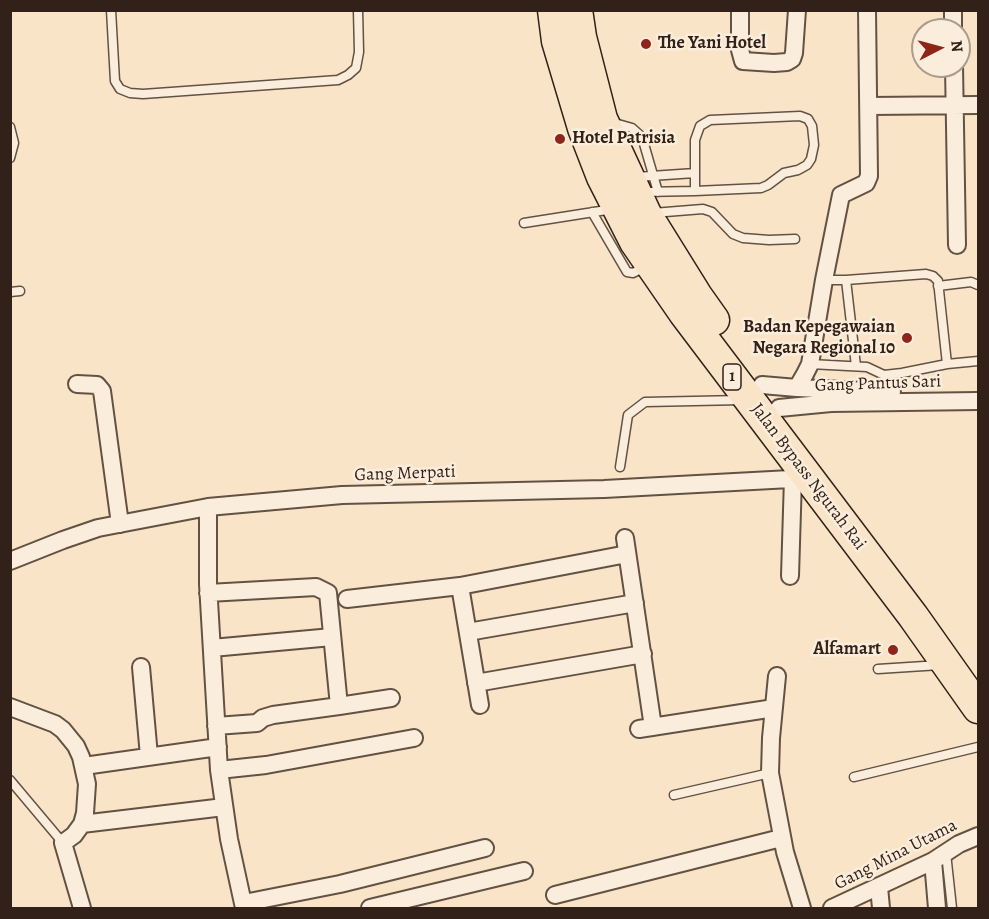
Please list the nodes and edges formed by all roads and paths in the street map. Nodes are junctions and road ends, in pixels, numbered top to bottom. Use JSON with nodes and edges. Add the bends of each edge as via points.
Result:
{"nodes":[{"id":1,"x":111,"y":10,"type":"edge"},
{"id":2,"x":358,"y":10,"type":"edge"},
{"id":3,"x":553,"y":10,"type":"edge"},
{"id":4,"x":577,"y":10,"type":"edge"},
{"id":5,"x":740,"y":10,"type":"edge"},
{"id":6,"x":797,"y":10,"type":"edge"},
{"id":7,"x":867,"y":10,"type":"edge"},
{"id":8,"x":954,"y":78,"type":"edge"},
{"id":9,"x":954,"y":105,"type":"junction"},
{"id":10,"x":978,"y":105,"type":"edge"},
{"id":11,"x":870,"y":106,"type":"junction"},
{"id":12,"x":10,"y":127,"type":"edge"},
{"id":13,"x":10,"y":158,"type":"edge"},
{"id":14,"x":695,"y":173,"type":"junction"},
{"id":15,"x":695,"y":191,"type":"junction"},
{"id":16,"x":633,"y":196,"type":"junction"},
{"id":17,"x":524,"y":223,"type":"dead end"},
{"id":18,"x":795,"y":239,"type":"dead end"},
{"id":19,"x":957,"y":245,"type":"dead end"},
{"id":20,"x":824,"y":280,"type":"junction"},
{"id":21,"x":846,"y":280,"type":"junction"},
{"id":22,"x":978,"y":285,"type":"edge"},
{"id":23,"x":938,"y":286,"type":"junction"},
{"id":24,"x":978,"y":362,"type":"edge"},
{"id":25,"x":810,"y":364,"type":"junction"},
{"id":26,"x":947,"y":364,"type":"junction"},
{"id":27,"x":856,"y":366,"type":"junction"},
{"id":28,"x":77,"y":384,"type":"dead end"},
{"id":29,"x":978,"y":392,"type":"edge"},
{"id":30,"x":772,"y":395,"type":"junction"},
{"id":31,"x":978,"y":401,"type":"edge"},
{"id":32,"x":620,"y":467,"type":"dead end"},
{"id":33,"x":801,"y":478,"type":"junction"},
{"id":34,"x":208,"y":507,"type":"junction"},
{"id":35,"x":120,"y":524,"type":"junction"},
{"id":36,"x":10,"y":561,"type":"edge"},
{"id":37,"x":790,"y":576,"type":"dead end"},
{"id":38,"x":460,"y":586,"type":"junction"},
{"id":39,"x":208,"y":593,"type":"junction"},
{"id":40,"x":347,"y":600,"type":"dead end"},
{"id":41,"x":635,"y":603,"type":"junction"},
{"id":42,"x":920,"y":611,"type":"junction"},
{"id":43,"x":468,"y":632,"type":"junction"},
{"id":44,"x":332,"y":637,"type":"junction"},
{"id":45,"x":212,"y":648,"type":"junction"},
{"id":46,"x":643,"y":654,"type":"junction"},
{"id":47,"x":947,"y":665,"type":"junction"},
{"id":48,"x":141,"y":667,"type":"dead end"},
{"id":49,"x":878,"y":669,"type":"dead end"},
{"id":50,"x":978,"y":674,"type":"edge"},
{"id":51,"x":777,"y":676,"type":"dead end"},
{"id":52,"x":476,"y":683,"type":"junction"},
{"id":53,"x":391,"y":698,"type":"dead end"},
{"id":54,"x":480,"y":705,"type":"dead end"},
{"id":55,"x":339,"y":706,"type":"junction"},
{"id":56,"x":10,"y":707,"type":"edge"},
{"id":57,"x":774,"y":708,"type":"junction"},
{"id":58,"x":978,"y":708,"type":"edge"},
{"id":59,"x":216,"y":726,"type":"junction"},
{"id":60,"x":414,"y":738,"type":"dead end"},
{"id":61,"x":218,"y":747,"type":"junction"},
{"id":62,"x":978,"y":748,"type":"edge"},
{"id":63,"x":149,"y":756,"type":"junction"},
{"id":64,"x":84,"y":766,"type":"junction"},
{"id":65,"x":219,"y":770,"type":"junction"},
{"id":66,"x":770,"y":773,"type":"junction"},
{"id":67,"x":854,"y":777,"type":"dead end"},
{"id":68,"x":10,"y":780,"type":"edge"},
{"id":69,"x":675,"y":795,"type":"dead end"},
{"id":70,"x":224,"y":807,"type":"junction"},
{"id":71,"x":82,"y":824,"type":"junction"},
{"id":72,"x":978,"y":836,"type":"edge"},
{"id":73,"x":782,"y":838,"type":"junction"},
{"id":74,"x":63,"y":843,"type":"junction"},
{"id":75,"x":485,"y":848,"type":"dead end"},
{"id":76,"x":939,"y":857,"type":"junction"},
{"id":77,"x":524,"y":871,"type":"dead end"},
{"id":78,"x":879,"y":887,"type":"junction"},
{"id":79,"x":555,"y":895,"type":"dead end"},
{"id":80,"x":244,"y":906,"type":"edge"},
{"id":81,"x":82,"y":909,"type":"edge"},
{"id":82,"x":370,"y":909,"type":"edge"},
{"id":83,"x":802,"y":909,"type":"edge"},
{"id":84,"x":832,"y":909,"type":"edge"},
{"id":85,"x":881,"y":909,"type":"edge"},
{"id":86,"x":937,"y":909,"type":"edge"},
{"id":87,"x":952,"y":909,"type":"edge"}],
"edges":[{"from":1,"to":2,"type":"lane","via":[[115,81],[120,89],[143,94],[338,80],[356,68]]},
{"from":3,"to":16,"type":"highway","name":"Jalan Bypass Ngurah Rai","number":"1","via":[[557,41],[583,128]]},
{"from":4,"to":16,"type":"highway","name":"Jalan Bypass Ngurah Rai","number":"1","via":[[602,119]]},
{"from":5,"to":6,"type":"street","via":[[743,61],[774,63],[792,59]]},
{"from":7,"to":11,"type":"street"},
{"from":8,"to":9,"type":"street"},
{"from":9,"to":10,"type":"street"},
{"from":9,"to":11,"type":"street"},
{"from":9,"to":19,"type":"street"},
{"from":11,"to":20,"type":"street","via":[[869,176],[866,183],[841,195]]},
{"from":12,"to":13,"type":"lane","via":[[14,143]]},
{"from":14,"to":15,"type":"lane"},
{"from":14,"to":15,"type":"lane","via":[[695,140],[700,126],[710,120],[800,116],[812,126],[811,159],[798,170],[784,173],[761,188]]},
{"from":14,"to":16,"type":"lane"},
{"from":15,"to":16,"type":"lane"},
{"from":16,"to":17,"type":"lane"},
{"from":16,"to":18,"type":"lane","via":[[712,212],[733,234],[743,238]]},
{"from":16,"to":30,"type":"highway","name":"Jalan Bypass Ngurah Rai","number":"1","via":[[697,297]]},
{"from":16,"to":30,"type":"highway","name":"Jalan Bypass Ngurah Rai","number":"1","via":[[635,242],[650,265],[684,313]]},
{"from":20,"to":21,"type":"lane"},
{"from":20,"to":25,"type":"street"},
{"from":21,"to":23,"type":"lane","via":[[926,274],[938,281]]},
{"from":21,"to":27,"type":"lane"},
{"from":22,"to":23,"type":"lane","via":[[971,282]]},
{"from":23,"to":26,"type":"lane"},
{"from":24,"to":26,"type":"lane"},
{"from":25,"to":27,"type":"lane"},
{"from":25,"to":30,"type":"street"},
{"from":26,"to":27,"type":"lane","via":[[884,375]]},
{"from":28,"to":35,"type":"street","via":[[97,385],[102,392]]},
{"from":29,"to":30,"type":"street"},
{"from":30,"to":31,"type":"street","name":"Gang Pantus Sari","via":[[831,404]]},
{"from":30,"to":32,"type":"lane","via":[[645,402],[628,415]]},
{"from":30,"to":33,"type":"highway","name":"Jalan Bypass Ngurah Rai","number":"1"},
{"from":30,"to":42,"type":"highway","name":"Jalan Bypass Ngurah Rai","number":"1"},
{"from":33,"to":34,"type":"street","name":"Gang Merpati","via":[[604,489],[342,495]]},
{"from":33,"to":37,"type":"street"},
{"from":33,"to":42,"type":"highway","name":"Jalan Bypass Ngurah Rai","number":"1"},
{"from":34,"to":35,"type":"street","name":"Gang Merpati"},
{"from":34,"to":39,"type":"street"},
{"from":35,"to":36,"type":"street","name":"Gang Merpati","via":[[63,540]]},
{"from":38,"to":40,"type":"street"},
{"from":38,"to":41,"type":"street","via":[[626,546]]},
{"from":38,"to":43,"type":"street"},
{"from":39,"to":44,"type":"street","via":[[316,587],[328,593]]},
{"from":39,"to":45,"type":"street"},
{"from":41,"to":43,"type":"street"},
{"from":41,"to":46,"type":"street"},
{"from":42,"to":47,"type":"highway","name":"Jalan Bypass Ngurah Rai","number":"1"},
{"from":42,"to":50,"type":"highway","name":"Jalan Bypass Ngurah Rai","number":"1"},
{"from":43,"to":52,"type":"street"},
{"from":44,"to":45,"type":"street"},
{"from":44,"to":55,"type":"street"},
{"from":45,"to":59,"type":"street"},
{"from":46,"to":52,"type":"street"},
{"from":46,"to":57,"type":"street","via":[[646,728]]},
{"from":47,"to":49,"type":"lane"},
{"from":47,"to":58,"type":"highway","name":"Jalan Bypass Ngurah Rai","number":"1"},
{"from":48,"to":63,"type":"street"},
{"from":51,"to":57,"type":"street"},
{"from":52,"to":54,"type":"street"},
{"from":53,"to":55,"type":"street"},
{"from":55,"to":59,"type":"street","via":[[273,715],[257,723]]},
{"from":56,"to":64,"type":"street","via":[[63,730],[76,746]]},
{"from":57,"to":66,"type":"street"},
{"from":59,"to":61,"type":"street"},
{"from":60,"to":65,"type":"street"},
{"from":61,"to":63,"type":"street"},
{"from":61,"to":65,"type":"street"},
{"from":62,"to":67,"type":"lane"},
{"from":63,"to":64,"type":"street"},
{"from":64,"to":71,"type":"street","via":[[87,799]]},
{"from":65,"to":70,"type":"street"},
{"from":66,"to":69,"type":"lane"},
{"from":66,"to":73,"type":"street"},
{"from":68,"to":74,"type":"lane"},
{"from":70,"to":71,"type":"street"},
{"from":70,"to":80,"type":"street"},
{"from":71,"to":74,"type":"street"},
{"from":72,"to":76,"type":"street","name":"Gang Mina Utama"},
{"from":73,"to":79,"type":"street"},
{"from":73,"to":83,"type":"street"},
{"from":74,"to":81,"type":"street"},
{"from":75,"to":80,"type":"street"},
{"from":76,"to":78,"type":"street","name":"Gang Mina Utama"},
{"from":76,"to":86,"type":"street"},
{"from":76,"to":87,"type":"lane"},
{"from":77,"to":82,"type":"street"},
{"from":78,"to":84,"type":"street","name":"Gang Mina Utama"},
{"from":78,"to":85,"type":"street"}]}
